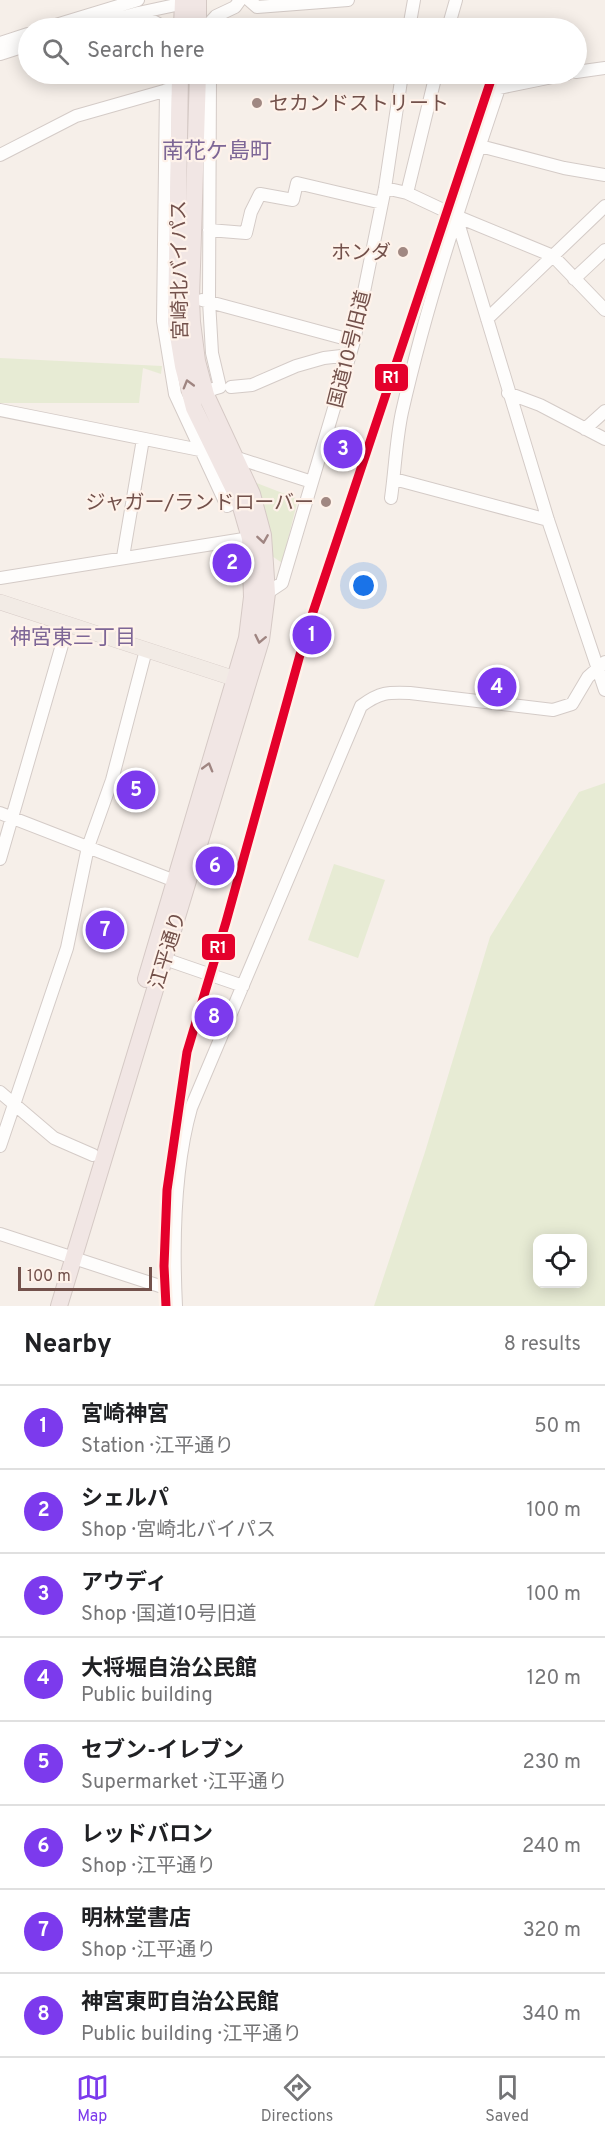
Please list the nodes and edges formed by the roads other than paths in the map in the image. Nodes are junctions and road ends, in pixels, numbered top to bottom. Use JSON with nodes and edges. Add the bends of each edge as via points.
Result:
{"nodes":[{"id":1,"x":138,"y":0,"type":"edge"},
{"id":2,"x":240,"y":0,"type":"edge"},
{"id":3,"x":249,"y":0,"type":"edge"},
{"id":4,"x":348,"y":0,"type":"edge"},
{"id":5,"x":414,"y":0,"type":"edge"},
{"id":6,"x":456,"y":0,"type":"edge"},
{"id":7,"x":190,"y":1,"type":"edge"},
{"id":8,"x":128,"y":2,"type":"edge"},
{"id":9,"x":138,"y":13,"type":"junction"},
{"id":10,"x":78,"y":18,"type":"edge"},
{"id":11,"x":120,"y":18,"type":"edge"},
{"id":12,"x":147,"y":18,"type":"edge"},
{"id":13,"x":185,"y":18,"type":"edge"},
{"id":14,"x":195,"y":18,"type":"edge"},
{"id":15,"x":214,"y":18,"type":"edge"},
{"id":16,"x":411,"y":18,"type":"edge"},
{"id":17,"x":451,"y":18,"type":"edge"},
{"id":18,"x":18,"y":37,"type":"edge"},
{"id":19,"x":0,"y":43,"type":"edge"},
{"id":20,"x":18,"y":48,"type":"edge"},
{"id":21,"x":0,"y":54,"type":"edge"},
{"id":22,"x":605,"y":68,"type":"edge"},
{"id":23,"x":587,"y":70,"type":"edge"},
{"id":24,"x":167,"y":84,"type":"edge"},
{"id":25,"x":175,"y":84,"type":"edge"},
{"id":26,"x":175,"y":84,"type":"edge"},
{"id":27,"x":202,"y":84,"type":"edge"},
{"id":28,"x":202,"y":84,"type":"edge"},
{"id":29,"x":401,"y":84,"type":"edge"},
{"id":30,"x":434,"y":84,"type":"edge"},
{"id":31,"x":518,"y":84,"type":"edge"},
{"id":32,"x":480,"y":146,"type":"junction"},
{"id":33,"x":0,"y":155,"type":"edge"},
{"id":34,"x":605,"y":175,"type":"edge"},
{"id":35,"x":385,"y":188,"type":"junction"},
{"id":36,"x":407,"y":193,"type":"junction"},
{"id":37,"x":382,"y":203,"type":"junction"},
{"id":38,"x":605,"y":206,"type":"edge"},
{"id":39,"x":456,"y":216,"type":"junction"},
{"id":40,"x":209,"y":230,"type":"junction"},
{"id":41,"x":605,"y":250,"type":"edge"},
{"id":42,"x":553,"y":256,"type":"junction"},
{"id":43,"x":574,"y":279,"type":"junction"},
{"id":44,"x":191,"y":298,"type":"junction"},
{"id":45,"x":208,"y":301,"type":"junction"},
{"id":46,"x":605,"y":310,"type":"edge"},
{"id":47,"x":487,"y":320,"type":"junction"},
{"id":48,"x":354,"y":340,"type":"junction"},
{"id":49,"x":350,"y":355,"type":"junction"},
{"id":50,"x":231,"y":387,"type":"dead end"},
{"id":51,"x":508,"y":393,"type":"junction"},
{"id":52,"x":206,"y":395,"type":"junction"},
{"id":53,"x":0,"y":410,"type":"edge"},
{"id":54,"x":605,"y":411,"type":"edge"},
{"id":55,"x":585,"y":429,"type":"junction"},
{"id":56,"x":143,"y":439,"type":"junction"},
{"id":57,"x":605,"y":439,"type":"edge"},
{"id":58,"x":200,"y":450,"type":"junction"},
{"id":59,"x":218,"y":454,"type":"junction"},
{"id":60,"x":235,"y":457,"type":"junction"},
{"id":61,"x":394,"y":478,"type":"junction"},
{"id":62,"x":312,"y":482,"type":"junction"},
{"id":63,"x":391,"y":498,"type":"dead end"},
{"id":64,"x":239,"y":500,"type":"junction"},
{"id":65,"x":548,"y":520,"type":"junction"},
{"id":66,"x":250,"y":538,"type":"junction"},
{"id":67,"x":123,"y":557,"type":"junction"},
{"id":68,"x":0,"y":578,"type":"edge"},
{"id":69,"x":259,"y":595,"type":"junction"},
{"id":70,"x":0,"y":602,"type":"edge"},
{"id":71,"x":68,"y":624,"type":"junction"},
{"id":72,"x":146,"y":650,"type":"junction"},
{"id":73,"x":601,"y":666,"type":"edge"},
{"id":74,"x":241,"y":681,"type":"junction"},
{"id":75,"x":605,"y":690,"type":"edge"},
{"id":76,"x":0,"y":813,"type":"edge"},
{"id":77,"x":13,"y":818,"type":"junction"},
{"id":78,"x":88,"y":847,"type":"junction"},
{"id":79,"x":0,"y":859,"type":"edge"},
{"id":80,"x":175,"y":881,"type":"junction"},
{"id":81,"x":158,"y":957,"type":"junction"},
{"id":82,"x":243,"y":986,"type":"junction"},
{"id":83,"x":0,"y":1092,"type":"edge"},
{"id":84,"x":15,"y":1103,"type":"junction"},
{"id":85,"x":0,"y":1146,"type":"edge"},
{"id":86,"x":93,"y":1155,"type":"junction"},
{"id":87,"x":0,"y":1234,"type":"edge"},
{"id":88,"x":69,"y":1255,"type":"junction"},
{"id":89,"x":175,"y":1291,"type":"junction"},
{"id":90,"x":47,"y":1306,"type":"edge"},
{"id":91,"x":59,"y":1306,"type":"edge"},
{"id":92,"x":176,"y":1306,"type":"edge"}],
"edges":[{"from":1,"to":8,"type":"street"},
{"from":2,"to":15,"type":"street"},
{"from":3,"to":4,"type":"street","via":[[257,7]]},
{"from":5,"to":16,"type":"street"},
{"from":6,"to":17,"type":"street"},
{"from":7,"to":9,"type":"street"},
{"from":7,"to":13,"type":"highway"},
{"from":7,"to":14,"type":"highway"},
{"from":8,"to":10,"type":"street"},
{"from":9,"to":11,"type":"street"},
{"from":9,"to":12,"type":"street"},
{"from":18,"to":19,"type":"street"},
{"from":20,"to":21,"type":"street"},
{"from":22,"to":23,"type":"street"},
{"from":24,"to":33,"type":"street","via":[[76,116]]},
{"from":25,"to":58,"type":"street","via":[[163,321],[175,394]]},
{"from":59,"to":26,"type":"highway","name":"宮崎北バイパス","one_way":true,"via":[[194,408],[176,323]]},
{"from":27,"to":40,"type":"street"},
{"from":28,"to":44,"type":"highway","name":"宮崎北バイパス"},
{"from":29,"to":35,"type":"street","name":"国道10号旧道"},
{"from":30,"to":36,"type":"street"},
{"from":31,"to":32,"type":"street","via":[[499,88]]},
{"from":32,"to":34,"type":"street"},
{"from":32,"to":39,"type":"street"},
{"from":35,"to":36,"type":"street"},
{"from":35,"to":37,"type":"street","name":"国道10号旧道"},
{"from":36,"to":39,"type":"street"},
{"from":37,"to":40,"type":"street","via":[[297,183],[293,200],[260,194],[246,232]]},
{"from":37,"to":48,"type":"street","name":"国道10号旧道"},
{"from":38,"to":42,"type":"street"},
{"from":39,"to":42,"type":"street"},
{"from":39,"to":47,"type":"street"},
{"from":39,"to":61,"type":"street","via":[[402,415]]},
{"from":40,"to":45,"type":"street"},
{"from":41,"to":43,"type":"street"},
{"from":42,"to":43,"type":"street"},
{"from":42,"to":47,"type":"street"},
{"from":43,"to":46,"type":"street"},
{"from":44,"to":45,"type":"street"},
{"from":44,"to":52,"type":"highway","name":"宮崎北バイパス","via":[[197,361]]},
{"from":45,"to":48,"type":"street"},
{"from":45,"to":52,"type":"street","via":[[212,353],[220,387]]},
{"from":47,"to":51,"type":"street"},
{"from":48,"to":49,"type":"street","name":"国道10号旧道"},
{"from":49,"to":50,"type":"street","via":[[324,358],[252,385]]},
{"from":49,"to":62,"type":"street","name":"国道10号旧道"},
{"from":51,"to":55,"type":"street"},
{"from":51,"to":65,"type":"street"},
{"from":52,"to":60,"type":"highway","name":"宮崎北バイパス"},
{"from":53,"to":56,"type":"street"},
{"from":54,"to":55,"type":"street"},
{"from":55,"to":57,"type":"street"},
{"from":56,"to":58,"type":"street"},
{"from":56,"to":67,"type":"street"},
{"from":58,"to":59,"type":"street"},
{"from":58,"to":64,"type":"street","via":[[227,506]]},
{"from":59,"to":60,"type":"street"},
{"from":59,"to":64,"type":"highway","name":"宮崎北バイパス"},
{"from":60,"to":62,"type":"street"},
{"from":60,"to":69,"type":"highway","name":"宮崎北バイパス","one_way":true,"via":[[252,495],[263,535]]},
{"from":61,"to":63,"type":"street"},
{"from":61,"to":65,"type":"street"},
{"from":62,"to":69,"type":"street","name":"国道10号旧道","via":[[282,583]]},
{"from":64,"to":66,"type":"highway","name":"宮崎北バイパス"},
{"from":65,"to":73,"type":"street"},
{"from":66,"to":67,"type":"street"},
{"from":66,"to":69,"type":"highway","name":"宮崎北バイパス"},
{"from":67,"to":68,"type":"street"},
{"from":69,"to":74,"type":"highway","name":"江平通り","via":[[261,640]]},
{"from":70,"to":71,"type":"main road"},
{"from":71,"to":72,"type":"main road"},
{"from":71,"to":77,"type":"street"},
{"from":72,"to":74,"type":"main road"},
{"from":72,"to":78,"type":"street","via":[[112,780]]},
{"from":73,"to":75,"type":"street"},
{"from":73,"to":82,"type":"street","via":[[588,677],[572,704],[554,710],[387,692],[361,706]]},
{"from":80,"to":74,"type":"highway","name":"江平通り","one_way":true},
{"from":74,"to":81,"type":"highway","name":"江平通り"},
{"from":76,"to":77,"type":"street"},
{"from":77,"to":78,"type":"street"},
{"from":77,"to":79,"type":"street"},
{"from":78,"to":80,"type":"street"},
{"from":78,"to":84,"type":"street","via":[[67,948]]},
{"from":80,"to":81,"type":"highway","name":"江平通り"},
{"from":81,"to":82,"type":"street"},
{"from":81,"to":86,"type":"highway","name":"江平通り"},
{"from":81,"to":88,"type":"highway","name":"江平通り"},
{"from":82,"to":89,"type":"street","via":[[184,1132],[174,1251]]},
{"from":83,"to":84,"type":"street"},
{"from":84,"to":85,"type":"street"},
{"from":84,"to":86,"type":"street","via":[[54,1138]]},
{"from":86,"to":88,"type":"highway","name":"江平通り"},
{"from":87,"to":88,"type":"street"},
{"from":88,"to":89,"type":"street"},
{"from":88,"to":90,"type":"highway","name":"江平通り"},
{"from":88,"to":91,"type":"highway","name":"江平通り"},
{"from":89,"to":92,"type":"street"}]}
